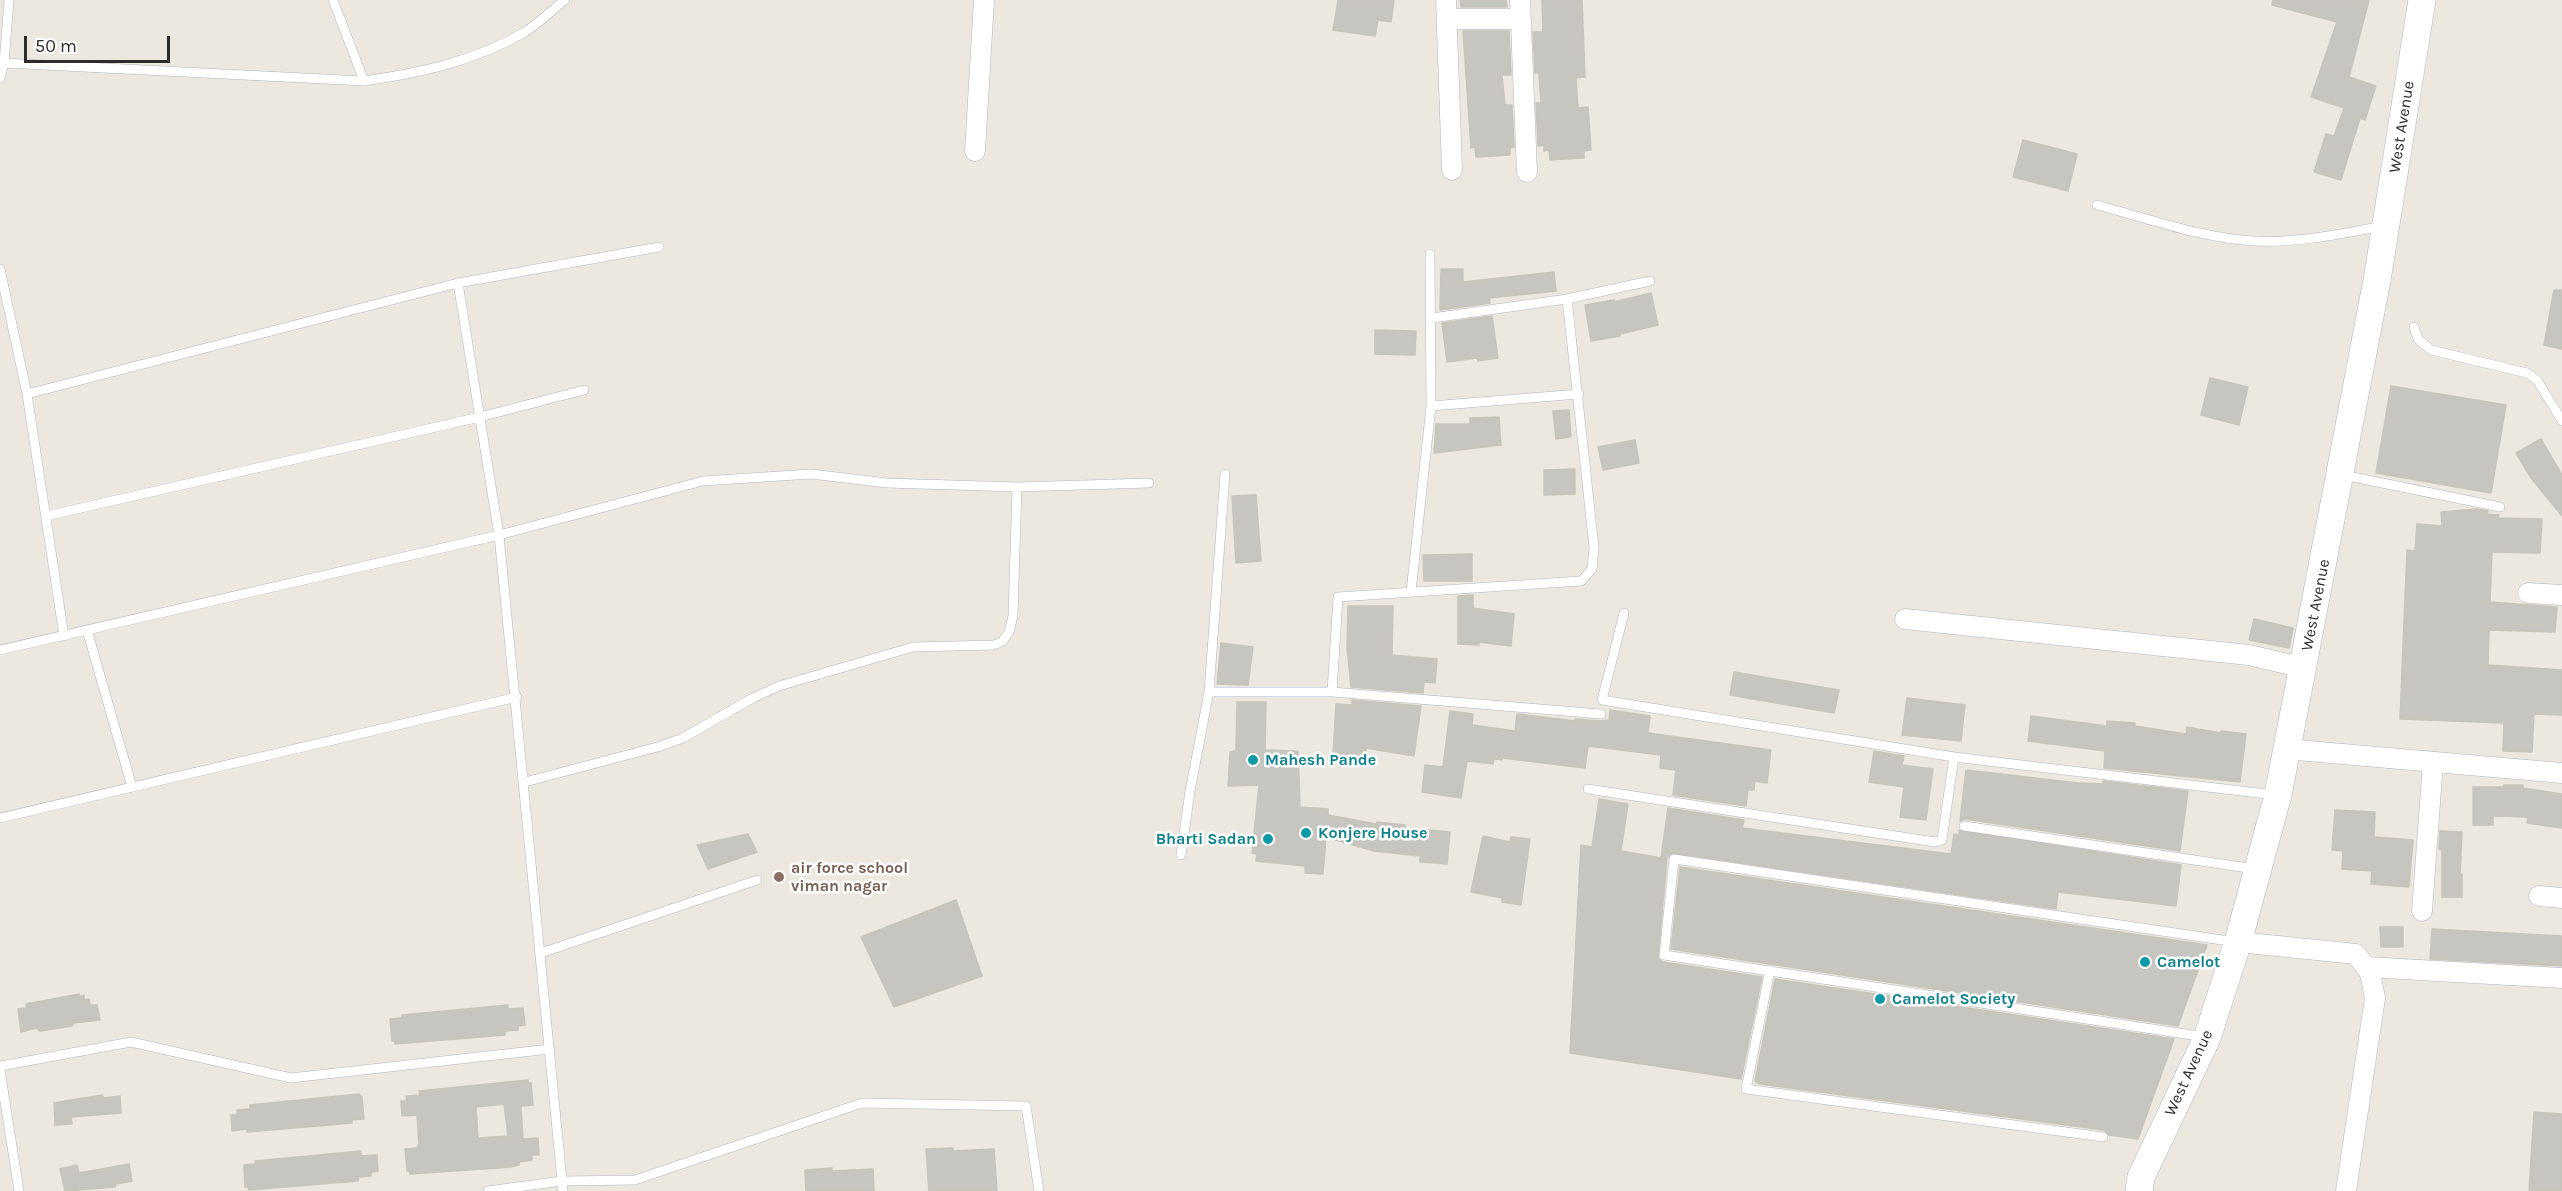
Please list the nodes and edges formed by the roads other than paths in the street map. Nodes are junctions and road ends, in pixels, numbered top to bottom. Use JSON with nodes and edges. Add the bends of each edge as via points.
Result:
{"nodes":[{"id":1,"x":9,"y":0,"type":"edge"},
{"id":2,"x":333,"y":0,"type":"edge"},
{"id":3,"x":565,"y":0,"type":"edge"},
{"id":4,"x":984,"y":0,"type":"edge"},
{"id":5,"x":2422,"y":0,"type":"edge"},
{"id":6,"x":1446,"y":10,"type":"edge"},
{"id":7,"x":1521,"y":10,"type":"edge"},
{"id":8,"x":4,"y":63,"type":"junction"},
{"id":9,"x":0,"y":78,"type":"edge"},
{"id":10,"x":364,"y":81,"type":"junction"},
{"id":11,"x":975,"y":151,"type":"dead end"},
{"id":12,"x":1452,"y":170,"type":"dead end"},
{"id":13,"x":1527,"y":172,"type":"dead end"},
{"id":14,"x":2097,"y":205,"type":"dead end"},
{"id":15,"x":2386,"y":225,"type":"junction"},
{"id":16,"x":659,"y":247,"type":"dead end"},
{"id":17,"x":1430,"y":254,"type":"dead end"},
{"id":18,"x":0,"y":269,"type":"edge"},
{"id":19,"x":1650,"y":281,"type":"dead end"},
{"id":20,"x":458,"y":283,"type":"junction"},
{"id":21,"x":1567,"y":299,"type":"junction"},
{"id":22,"x":1432,"y":318,"type":"junction"},
{"id":23,"x":2414,"y":327,"type":"dead end"},
{"id":24,"x":584,"y":390,"type":"dead end"},
{"id":25,"x":27,"y":394,"type":"junction"},
{"id":26,"x":1579,"y":394,"type":"junction"},
{"id":27,"x":1431,"y":406,"type":"junction"},
{"id":28,"x":480,"y":417,"type":"junction"},
{"id":29,"x":2562,"y":421,"type":"edge"},
{"id":30,"x":1225,"y":474,"type":"dead end"},
{"id":31,"x":2340,"y":475,"type":"junction"},
{"id":32,"x":1149,"y":483,"type":"dead end"},
{"id":33,"x":1017,"y":487,"type":"junction"},
{"id":34,"x":2500,"y":507,"type":"dead end"},
{"id":35,"x":46,"y":516,"type":"junction"},
{"id":36,"x":499,"y":534,"type":"junction"},
{"id":37,"x":1411,"y":592,"type":"junction"},
{"id":38,"x":2528,"y":593,"type":"dead end"},
{"id":39,"x":2562,"y":595,"type":"edge"},
{"id":40,"x":1624,"y":613,"type":"dead end"},
{"id":41,"x":1905,"y":619,"type":"dead end"},
{"id":42,"x":87,"y":630,"type":"junction"},
{"id":43,"x":64,"y":636,"type":"junction"},
{"id":44,"x":0,"y":650,"type":"edge"},
{"id":45,"x":2304,"y":668,"type":"junction"},
{"id":46,"x":1209,"y":692,"type":"junction"},
{"id":47,"x":1332,"y":692,"type":"junction"},
{"id":48,"x":517,"y":697,"type":"junction"},
{"id":49,"x":1601,"y":714,"type":"dead end"},
{"id":50,"x":2285,"y":749,"type":"junction"},
{"id":51,"x":1954,"y":758,"type":"junction"},
{"id":52,"x":2433,"y":762,"type":"junction"},
{"id":53,"x":2562,"y":773,"type":"edge"},
{"id":54,"x":525,"y":782,"type":"junction"},
{"id":55,"x":132,"y":787,"type":"junction"},
{"id":56,"x":1588,"y":789,"type":"dead end"},
{"id":57,"x":2278,"y":795,"type":"junction"},
{"id":58,"x":0,"y":818,"type":"edge"},
{"id":59,"x":1964,"y":826,"type":"dead end"},
{"id":60,"x":1181,"y":855,"type":"dead end"},
{"id":61,"x":2258,"y":869,"type":"junction"},
{"id":62,"x":757,"y":880,"type":"dead end"},
{"id":63,"x":2538,"y":896,"type":"dead end"},
{"id":64,"x":2562,"y":898,"type":"edge"},
{"id":65,"x":2422,"y":911,"type":"dead end"},
{"id":66,"x":2238,"y":942,"type":"junction"},
{"id":67,"x":541,"y":953,"type":"junction"},
{"id":68,"x":2366,"y":967,"type":"junction"},
{"id":69,"x":1770,"y":970,"type":"junction"},
{"id":70,"x":2562,"y":978,"type":"edge"},
{"id":71,"x":2207,"y":1038,"type":"junction"},
{"id":72,"x":550,"y":1049,"type":"junction"},
{"id":73,"x":0,"y":1068,"type":"edge"},
{"id":74,"x":2103,"y":1137,"type":"dead end"},
{"id":75,"x":635,"y":1180,"type":"junction"},
{"id":76,"x":563,"y":1186,"type":"edge"},
{"id":77,"x":19,"y":1191,"type":"edge"},
{"id":78,"x":488,"y":1191,"type":"edge"},
{"id":79,"x":637,"y":1191,"type":"edge"},
{"id":80,"x":1039,"y":1191,"type":"edge"},
{"id":81,"x":2139,"y":1191,"type":"edge"},
{"id":82,"x":2346,"y":1191,"type":"edge"}],
"edges":[{"from":1,"to":8,"type":"lane"},
{"from":2,"to":10,"type":"lane"},
{"from":3,"to":10,"type":"lane","via":[[526,31],[471,57],[417,74]]},
{"from":4,"to":11,"type":"street"},
{"from":5,"to":15,"type":"street","name":"West Avenue"},
{"from":6,"to":7,"type":"street"},
{"from":6,"to":12,"type":"street"},
{"from":7,"to":13,"type":"street"},
{"from":8,"to":9,"type":"lane"},
{"from":8,"to":10,"type":"lane"},
{"from":14,"to":15,"type":"lane","via":[[2190,230],[2253,241],[2307,240]]},
{"from":15,"to":31,"type":"street","name":"West Avenue"},
{"from":16,"to":20,"type":"lane"},
{"from":17,"to":22,"type":"lane"},
{"from":18,"to":25,"type":"lane"},
{"from":19,"to":21,"type":"lane"},
{"from":20,"to":25,"type":"lane"},
{"from":20,"to":28,"type":"lane"},
{"from":21,"to":22,"type":"lane"},
{"from":21,"to":26,"type":"lane"},
{"from":22,"to":27,"type":"lane"},
{"from":23,"to":29,"type":"lane","via":[[2418,339],[2431,350],[2527,373],[2537,380]]},
{"from":24,"to":28,"type":"lane"},
{"from":25,"to":35,"type":"lane"},
{"from":26,"to":27,"type":"lane"},
{"from":26,"to":37,"type":"lane","via":[[1594,547],[1592,569],[1581,581]]},
{"from":27,"to":37,"type":"lane"},
{"from":28,"to":35,"type":"lane"},
{"from":28,"to":36,"type":"lane"},
{"from":30,"to":46,"type":"lane"},
{"from":31,"to":34,"type":"lane"},
{"from":31,"to":45,"type":"street","name":"West Avenue"},
{"from":32,"to":33,"type":"lane"},
{"from":33,"to":36,"type":"lane","via":[[887,483],[811,474],[703,481]]},
{"from":33,"to":54,"type":"lane","via":[[1013,616],[1003,641],[980,646],[913,647],[779,686],[683,738]]},
{"from":35,"to":43,"type":"lane"},
{"from":36,"to":42,"type":"lane"},
{"from":36,"to":48,"type":"lane"},
{"from":37,"to":47,"type":"lane","via":[[1338,597]]},
{"from":38,"to":39,"type":"street"},
{"from":40,"to":51,"type":"lane","via":[[1602,700]]},
{"from":41,"to":45,"type":"street","via":[[2248,655]]},
{"from":42,"to":43,"type":"lane"},
{"from":42,"to":55,"type":"lane"},
{"from":43,"to":44,"type":"lane"},
{"from":45,"to":50,"type":"street","name":"West Avenue"},
{"from":46,"to":47,"type":"lane"},
{"from":46,"to":60,"type":"lane"},
{"from":47,"to":49,"type":"lane"},
{"from":48,"to":54,"type":"lane"},
{"from":48,"to":55,"type":"lane"},
{"from":50,"to":52,"type":"street"},
{"from":50,"to":57,"type":"street","name":"West Avenue"},
{"from":51,"to":56,"type":"lane","via":[[1942,840],[1935,842]]},
{"from":51,"to":57,"type":"lane"},
{"from":52,"to":53,"type":"street"},
{"from":52,"to":65,"type":"street"},
{"from":54,"to":67,"type":"lane"},
{"from":55,"to":58,"type":"lane"},
{"from":57,"to":61,"type":"street","name":"West Avenue"},
{"from":59,"to":61,"type":"lane"},
{"from":61,"to":66,"type":"street","name":"West Avenue"},
{"from":62,"to":67,"type":"lane"},
{"from":63,"to":64,"type":"street"},
{"from":66,"to":68,"type":"street","via":[[2356,954]]},
{"from":66,"to":69,"type":"lane","via":[[1674,858],[1664,955]]},
{"from":66,"to":71,"type":"street","name":"West Avenue"},
{"from":67,"to":72,"type":"lane"},
{"from":68,"to":70,"type":"street"},
{"from":68,"to":82,"type":"street","via":[[2375,998]]},
{"from":69,"to":71,"type":"lane"},
{"from":69,"to":74,"type":"lane","via":[[1746,1089]]},
{"from":71,"to":81,"type":"street","name":"West Avenue","via":[[2141,1177]]},
{"from":72,"to":73,"type":"lane","via":[[291,1078],[131,1042]]},
{"from":72,"to":76,"type":"lane"},
{"from":73,"to":77,"type":"lane"},
{"from":75,"to":76,"type":"lane"},
{"from":75,"to":79,"type":"lane"},
{"from":75,"to":80,"type":"lane","via":[[862,1103],[1026,1106]]},
{"from":76,"to":78,"type":"lane"}]}
